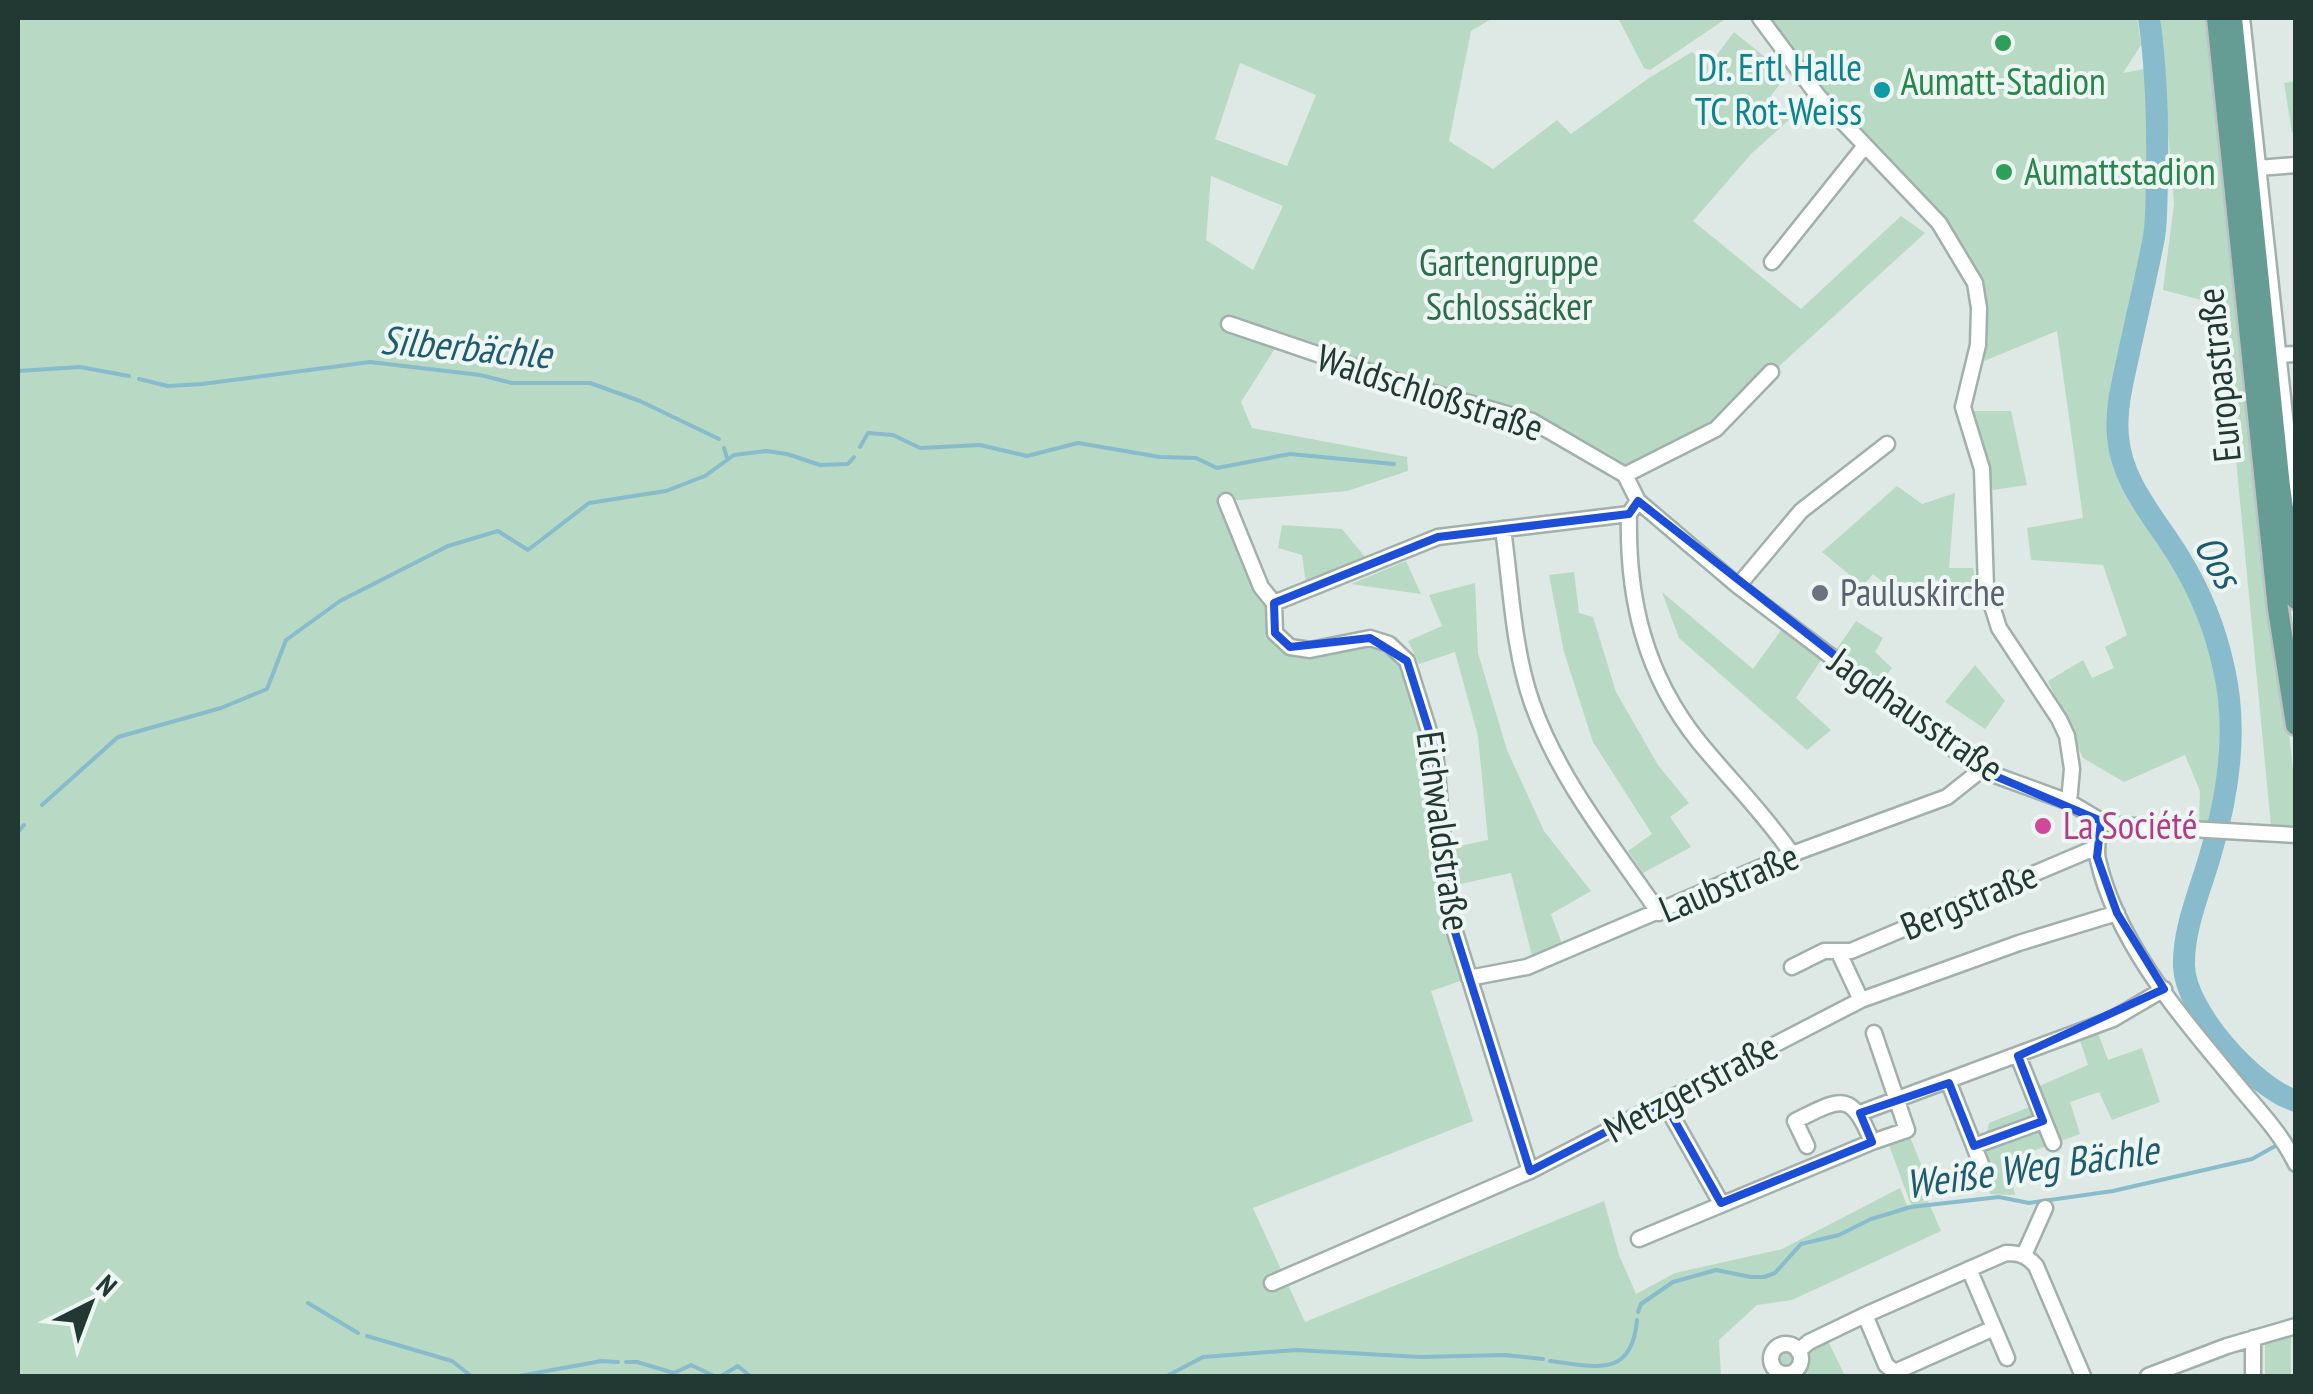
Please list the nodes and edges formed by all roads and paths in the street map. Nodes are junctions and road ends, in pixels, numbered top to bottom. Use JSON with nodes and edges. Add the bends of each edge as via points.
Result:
{"nodes":[{"id":1,"x":1760,"y":18,"type":"edge"},
{"id":2,"x":2217,"y":18,"type":"edge"},
{"id":3,"x":2232,"y":18,"type":"edge"},
{"id":4,"x":2242,"y":18,"type":"edge"},
{"id":5,"x":1864,"y":148,"type":"junction"},
{"id":6,"x":2296,"y":165,"type":"edge"},
{"id":7,"x":2258,"y":168,"type":"junction"},
{"id":8,"x":1772,"y":262,"type":"dead end"},
{"id":9,"x":1229,"y":324,"type":"dead end"},
{"id":10,"x":2296,"y":354,"type":"edge"},
{"id":11,"x":2279,"y":355,"type":"junction"},
{"id":12,"x":1771,"y":372,"type":"dead end"},
{"id":13,"x":1886,"y":444,"type":"dead end"},
{"id":14,"x":1625,"y":475,"type":"junction"},
{"id":15,"x":2294,"y":496,"type":"edge"},
{"id":16,"x":1226,"y":501,"type":"dead end"},
{"id":17,"x":1634,"y":508,"type":"junction"},
{"id":18,"x":2296,"y":518,"type":"edge"},
{"id":19,"x":1503,"y":529,"type":"junction"},
{"id":20,"x":1738,"y":586,"type":"junction"},
{"id":21,"x":2296,"y":599,"type":"edge"},
{"id":22,"x":1274,"y":603,"type":"junction"},
{"id":23,"x":2296,"y":725,"type":"edge"},
{"id":24,"x":1981,"y":770,"type":"junction"},
{"id":25,"x":2068,"y":802,"type":"junction"},
{"id":26,"x":2101,"y":821,"type":"junction"},
{"id":27,"x":2294,"y":834,"type":"edge"},
{"id":28,"x":2097,"y":847,"type":"junction"},
{"id":29,"x":1792,"y":854,"type":"junction"},
{"id":30,"x":1659,"y":913,"type":"junction"},
{"id":31,"x":2116,"y":913,"type":"junction"},
{"id":32,"x":1839,"y":952,"type":"junction"},
{"id":33,"x":1792,"y":968,"type":"dead end"},
{"id":34,"x":1470,"y":978,"type":"junction"},
{"id":35,"x":2164,"y":989,"type":"junction"},
{"id":36,"x":1861,"y":1000,"type":"junction"},
{"id":37,"x":1874,"y":1034,"type":"dead end"},
{"id":38,"x":2018,"y":1056,"type":"junction"},
{"id":39,"x":1949,"y":1083,"type":"junction"},
{"id":40,"x":1664,"y":1102,"type":"junction"},
{"id":41,"x":1898,"y":1102,"type":"junction"},
{"id":42,"x":1860,"y":1113,"type":"junction"},
{"id":43,"x":2043,"y":1121,"type":"junction"},
{"id":44,"x":1872,"y":1142,"type":"junction"},
{"id":45,"x":2054,"y":1143,"type":"dead end"},
{"id":46,"x":1807,"y":1146,"type":"dead end"},
{"id":47,"x":1974,"y":1146,"type":"junction"},
{"id":48,"x":2296,"y":1164,"type":"edge"},
{"id":49,"x":1530,"y":1170,"type":"junction"},
{"id":50,"x":1984,"y":1172,"type":"dead end"},
{"id":51,"x":1721,"y":1203,"type":"junction"},
{"id":52,"x":2044,"y":1208,"type":"dead end"},
{"id":53,"x":1640,"y":1239,"type":"dead end"},
{"id":54,"x":2024,"y":1255,"type":"junction"},
{"id":55,"x":1969,"y":1270,"type":"junction"},
{"id":56,"x":1272,"y":1283,"type":"dead end"},
{"id":57,"x":1865,"y":1315,"type":"junction"},
{"id":58,"x":2296,"y":1326,"type":"edge"},
{"id":59,"x":1994,"y":1328,"type":"junction"},
{"id":60,"x":2252,"y":1338,"type":"junction"},
{"id":61,"x":1798,"y":1350,"type":"dead end"},
{"id":62,"x":2007,"y":1358,"type":"dead end"},
{"id":63,"x":2083,"y":1376,"type":"edge"},
{"id":64,"x":2148,"y":1376,"type":"edge"},
{"id":65,"x":2253,"y":1376,"type":"edge"}],
"edges":[{"from":1,"to":5,"type":"street"},
{"from":2,"to":23,"type":"main road","name":"Europastraße","via":[[2278,609]]},
{"from":3,"to":21,"type":"main road","name":"Europastraße"},
{"from":4,"to":7,"type":"street"},
{"from":5,"to":8,"type":"street"},
{"from":5,"to":25,"type":"street","via":[[1939,223],[1976,283],[1978,345],[1963,407],[1982,469],[1986,588],[1999,628],[2067,736]]},
{"from":6,"to":7,"type":"street"},
{"from":7,"to":11,"type":"street"},
{"from":9,"to":14,"type":"street","name":"Waldschloßstraße","via":[[1532,420]]},
{"from":10,"to":11,"type":"street"},
{"from":11,"to":15,"type":"street"},
{"from":12,"to":14,"type":"street","via":[[1716,429]]},
{"from":13,"to":20,"type":"street","via":[[1801,512]]},
{"from":14,"to":17,"type":"street","name":"Jagdhausstraße"},
{"from":15,"to":18,"type":"street"},
{"from":16,"to":22,"type":"street"},
{"from":17,"to":19,"type":"street"},
{"from":17,"to":20,"type":"street","name":"Jagdhausstraße"},
{"from":17,"to":29,"type":"street","via":[[1628,544],[1636,612],[1652,668],[1697,740]]},
{"from":19,"to":22,"type":"street","via":[[1438,537]]},
{"from":19,"to":30,"type":"street","via":[[1532,703],[1563,769]]},
{"from":20,"to":24,"type":"street","name":"Jagdhausstraße"},
{"from":22,"to":34,"type":"street","name":"Eichwaldstraße","via":[[1274,633],[1290,647],[1310,650],[1370,638],[1406,661],[1435,750],[1450,916]]},
{"from":24,"to":25,"type":"street","name":"Jagdhausstraße"},
{"from":24,"to":29,"type":"street","name":"Laubstraße","via":[[1947,797]]},
{"from":25,"to":26,"type":"street","name":"Jagdhausstraße"},
{"from":26,"to":27,"type":"street","name":"Jagdhausstraße"},
{"from":26,"to":28,"type":"street"},
{"from":28,"to":31,"type":"street"},
{"from":28,"to":32,"type":"street","name":"Bergstraße"},
{"from":29,"to":30,"type":"street","name":"Laubstraße"},
{"from":30,"to":34,"type":"street","name":"Laubstraße","via":[[1527,967]]},
{"from":31,"to":35,"type":"street"},
{"from":31,"to":36,"type":"street","name":"Metzgerstraße"},
{"from":32,"to":33,"type":"street","name":"Bergstraße","via":[[1824,951]]},
{"from":32,"to":36,"type":"street"},
{"from":34,"to":49,"type":"street","name":"Eichwaldstraße"},
{"from":35,"to":38,"type":"street","via":[[2113,1019]]},
{"from":35,"to":48,"type":"street","via":[[2278,1131]]},
{"from":36,"to":40,"type":"street","name":"Metzgerstraße"},
{"from":37,"to":41,"type":"street"},
{"from":38,"to":39,"type":"street"},
{"from":38,"to":43,"type":"street"},
{"from":39,"to":41,"type":"street"},
{"from":39,"to":47,"type":"street"},
{"from":40,"to":49,"type":"street","name":"Metzgerstraße"},
{"from":40,"to":51,"type":"street"},
{"from":41,"to":42,"type":"street"},
{"from":41,"to":44,"type":"street","via":[[1907,1130]]},
{"from":42,"to":44,"type":"street"},
{"from":42,"to":46,"type":"street","via":[[1834,1102],[1795,1121]]},
{"from":43,"to":45,"type":"street"},
{"from":43,"to":47,"type":"street"},
{"from":44,"to":51,"type":"street"},
{"from":47,"to":50,"type":"street"},
{"from":49,"to":56,"type":"street","name":"Metzgerstraße"},
{"from":51,"to":53,"type":"street"},
{"from":52,"to":54,"type":"street"},
{"from":54,"to":55,"type":"street","via":[[2006,1253]]},
{"from":54,"to":63,"type":"street","via":[[2036,1266]]},
{"from":55,"to":57,"type":"street"},
{"from":55,"to":59,"type":"street"},
{"from":57,"to":59,"type":"street","via":[[1895,1372]]},
{"from":57,"to":61,"type":"street"},
{"from":58,"to":60,"type":"street"},
{"from":59,"to":62,"type":"street"},
{"from":60,"to":64,"type":"street"},
{"from":60,"to":65,"type":"street"}]}
